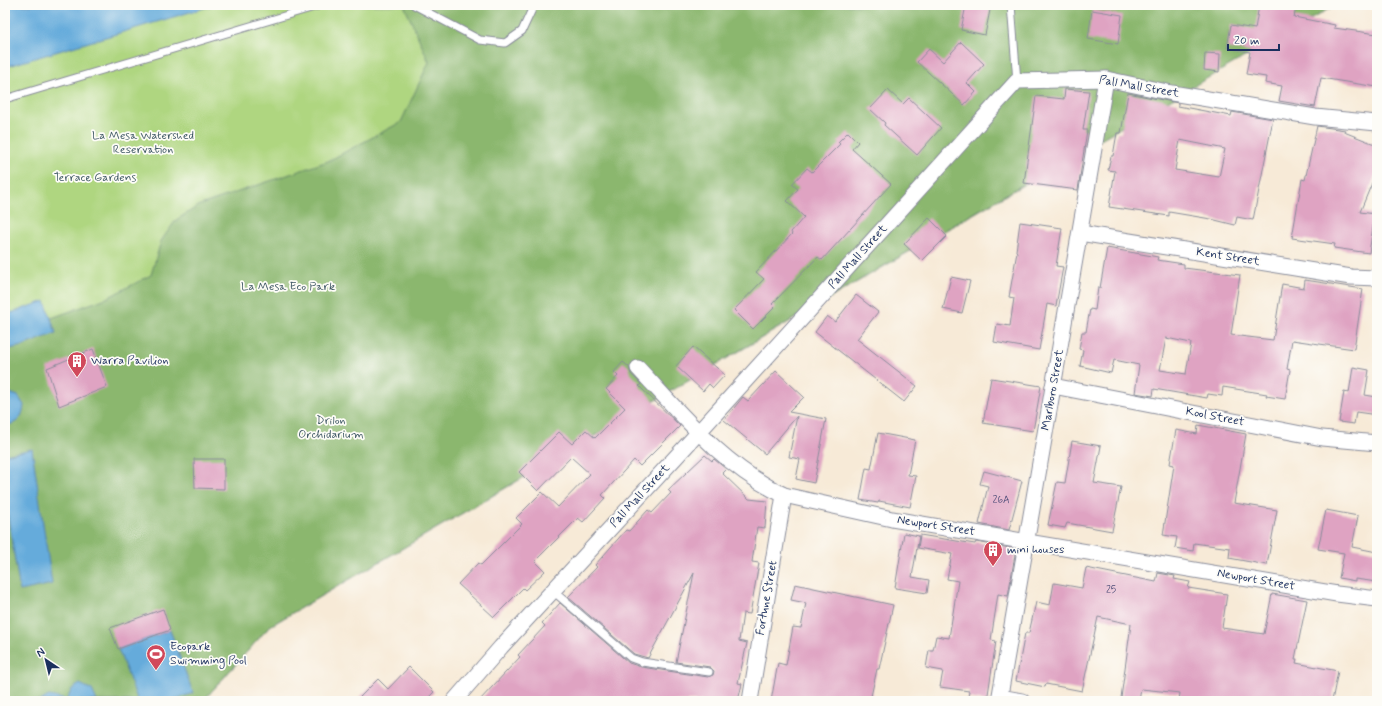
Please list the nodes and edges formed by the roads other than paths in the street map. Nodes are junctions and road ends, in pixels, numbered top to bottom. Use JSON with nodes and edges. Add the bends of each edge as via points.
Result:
{"nodes":[{"id":1,"x":321,"y":5,"type":"edge"},
{"id":2,"x":414,"y":5,"type":"edge"},
{"id":3,"x":534,"y":5,"type":"edge"},
{"id":4,"x":1011,"y":5,"type":"edge"},
{"id":5,"x":1106,"y":79,"type":"junction"},
{"id":6,"x":1017,"y":81,"type":"junction"},
{"id":7,"x":5,"y":99,"type":"edge"},
{"id":8,"x":1377,"y":123,"type":"edge"},
{"id":9,"x":1080,"y":233,"type":"junction"},
{"id":10,"x":1377,"y":278,"type":"edge"},
{"id":11,"x":638,"y":368,"type":"dead end"},
{"id":12,"x":1053,"y":386,"type":"junction"},
{"id":13,"x":698,"y":433,"type":"junction"},
{"id":14,"x":1377,"y":443,"type":"edge"},
{"id":15,"x":784,"y":495,"type":"junction"},
{"id":16,"x":1026,"y":542,"type":"junction"},
{"id":17,"x":553,"y":590,"type":"junction"},
{"id":18,"x":1377,"y":599,"type":"edge"},
{"id":19,"x":709,"y":672,"type":"dead end"},
{"id":20,"x":1000,"y":699,"type":"edge"},
{"id":21,"x":454,"y":701,"type":"edge"},
{"id":22,"x":750,"y":701,"type":"edge"},
{"id":23,"x":1022,"y":701,"type":"edge"}],
"edges":[{"from":1,"to":7,"type":"lane"},
{"from":2,"to":3,"type":"lane","via":[[480,40],[505,43],[522,31]]},
{"from":4,"to":6,"type":"lane"},
{"from":5,"to":6,"type":"street","name":"Pall Mall Street"},
{"from":5,"to":8,"type":"street","name":"Pall Mall Street","via":[[1315,117]]},
{"from":5,"to":9,"type":"street","name":"Marlboro Street"},
{"from":6,"to":13,"type":"street","name":"Pall Mall Street"},
{"from":9,"to":10,"type":"street","name":"Kent Street","via":[[1351,277]]},
{"from":9,"to":12,"type":"street","name":"Marlboro Street"},
{"from":11,"to":13,"type":"street","name":"Newport Street"},
{"from":12,"to":14,"type":"street","name":"Kool Street","via":[[1322,438]]},
{"from":12,"to":16,"type":"street","name":"Marlboro Street"},
{"from":13,"to":15,"type":"street","name":"Newport Street","via":[[743,472]]},
{"from":13,"to":17,"type":"street","name":"Pall Mall Street"},
{"from":15,"to":16,"type":"street","name":"Newport Street","via":[[892,519]]},
{"from":15,"to":22,"type":"street","name":"Fortune Street"},
{"from":16,"to":18,"type":"street","name":"Newport Street"},
{"from":16,"to":20,"type":"street","name":"Marlboro Street"},
{"from":17,"to":19,"type":"lane","via":[[631,658]]},
{"from":17,"to":21,"type":"street","name":"Pall Mall Street"},
{"from":20,"to":23,"type":"street"}]}
